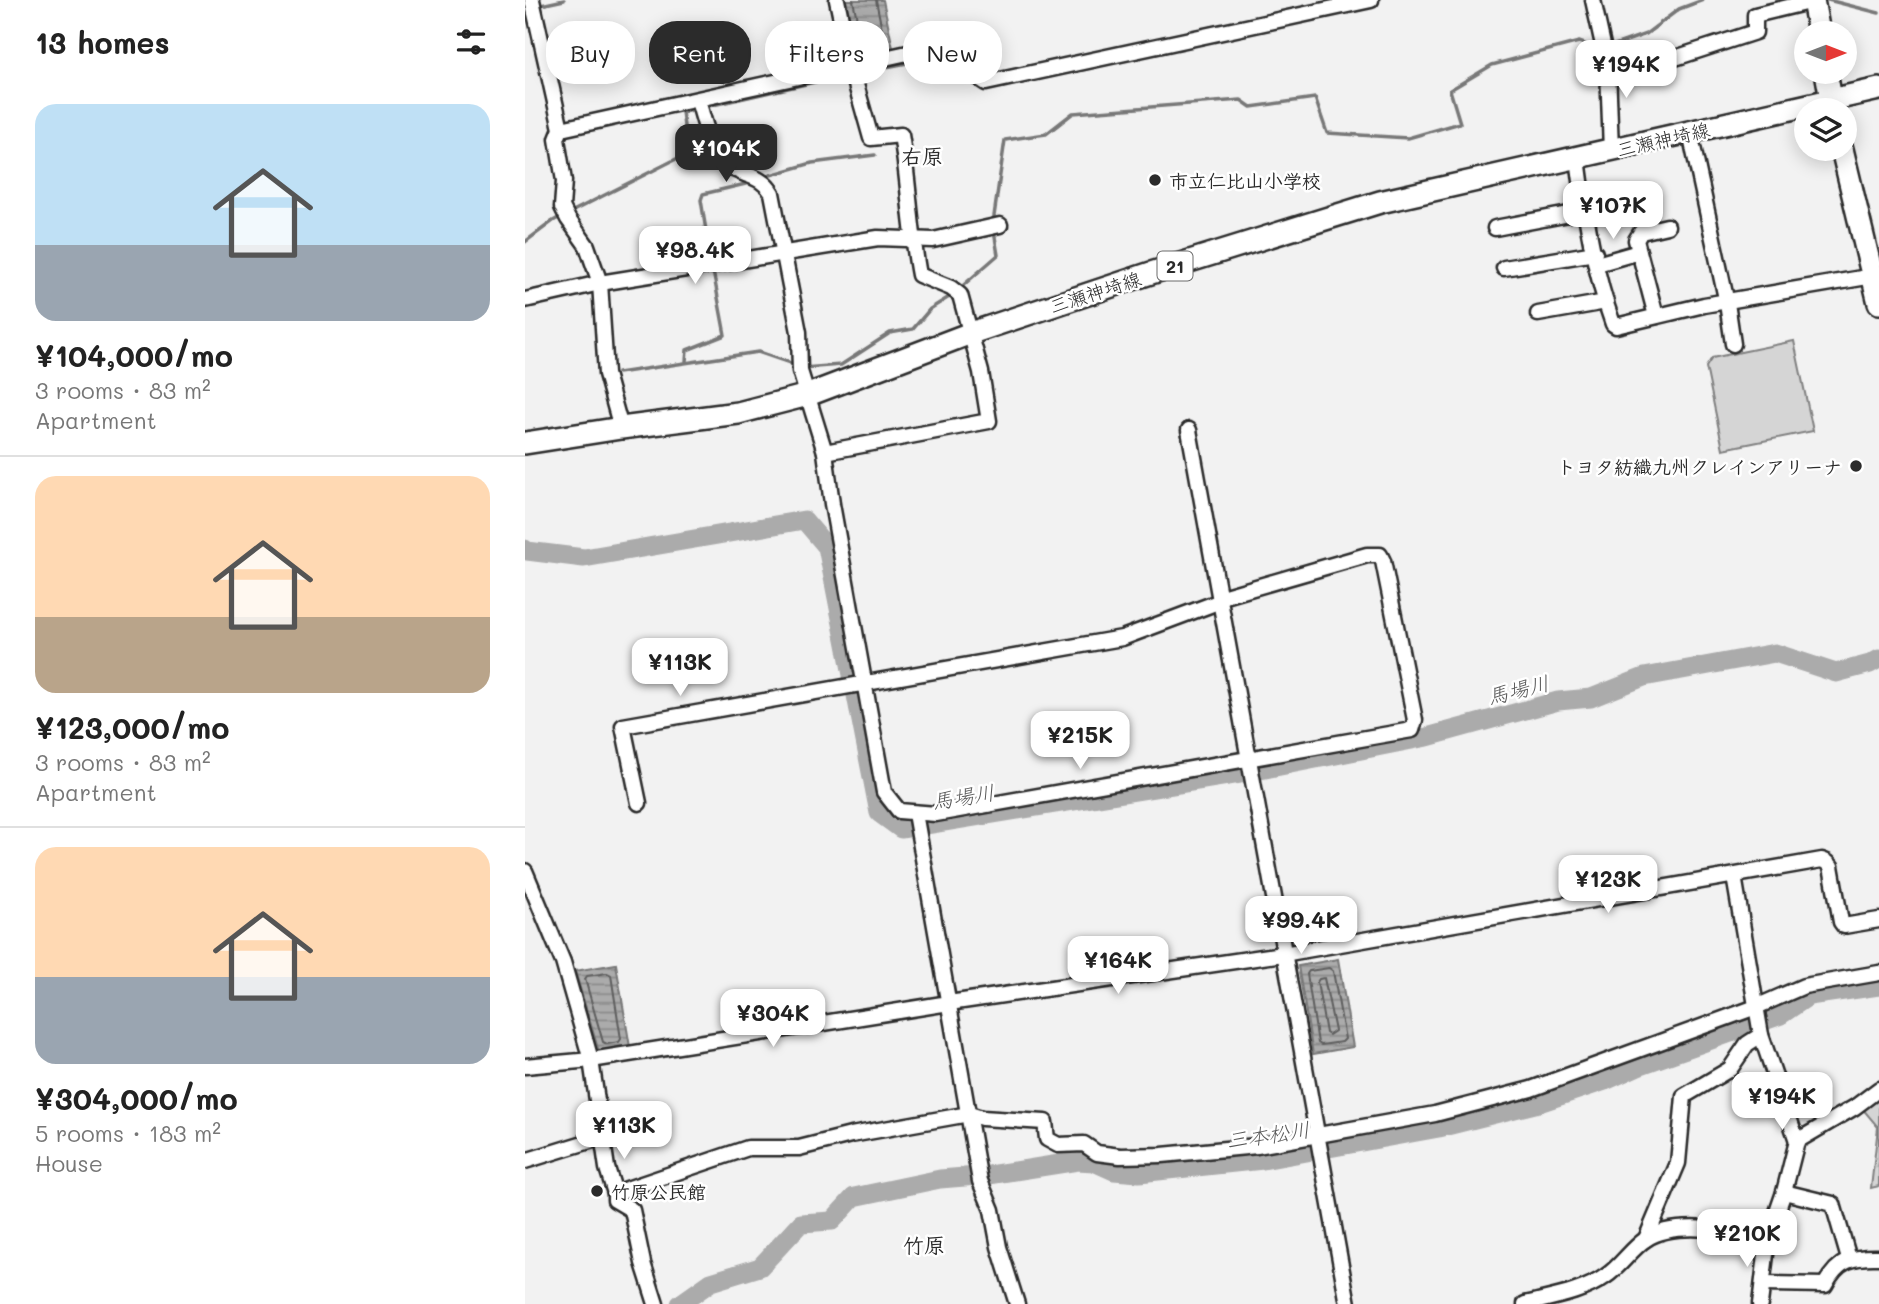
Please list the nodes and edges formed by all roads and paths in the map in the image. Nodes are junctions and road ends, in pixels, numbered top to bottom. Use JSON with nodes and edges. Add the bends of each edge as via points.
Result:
{"nodes":[{"id":1,"x":532,"y":0,"type":"edge"},
{"id":2,"x":837,"y":0,"type":"edge"},
{"id":3,"x":1371,"y":0,"type":"edge"},
{"id":4,"x":1593,"y":0,"type":"edge"},
{"id":5,"x":1813,"y":0,"type":"edge"},
{"id":6,"x":841,"y":21,"type":"edge"},
{"id":7,"x":1817,"y":21,"type":"edge"},
{"id":8,"x":1605,"y":55,"type":"junction"},
{"id":9,"x":889,"y":58,"type":"edge"},
{"id":10,"x":774,"y":84,"type":"edge"},
{"id":11,"x":856,"y":84,"type":"edge"},
{"id":12,"x":1879,"y":89,"type":"edge"},
{"id":13,"x":1853,"y":98,"type":"edge"},
{"id":14,"x":698,"y":101,"type":"junction"},
{"id":15,"x":1794,"y":112,"type":"edge"},
{"id":16,"x":561,"y":129,"type":"junction"},
{"id":17,"x":1690,"y":133,"type":"junction"},
{"id":18,"x":1611,"y":151,"type":"junction"},
{"id":19,"x":1578,"y":159,"type":"junction"},
{"id":20,"x":1845,"y":161,"type":"edge"},
{"id":21,"x":1585,"y":211,"type":"junction"},
{"id":22,"x":1000,"y":225,"type":"dead end"},
{"id":23,"x":1667,"y":226,"type":"dead end"},
{"id":24,"x":1495,"y":228,"type":"dead end"},
{"id":25,"x":912,"y":238,"type":"junction"},
{"id":26,"x":1639,"y":251,"type":"junction"},
{"id":27,"x":784,"y":253,"type":"junction"},
{"id":28,"x":1596,"y":259,"type":"junction"},
{"id":29,"x":1504,"y":268,"type":"dead end"},
{"id":30,"x":1876,"y":276,"type":"edge"},
{"id":31,"x":600,"y":283,"type":"junction"},
{"id":32,"x":525,"y":300,"type":"edge"},
{"id":33,"x":1606,"y":302,"type":"junction"},
{"id":34,"x":1727,"y":303,"type":"junction"},
{"id":35,"x":1879,"y":303,"type":"edge"},
{"id":36,"x":1538,"y":314,"type":"dead end"},
{"id":37,"x":1656,"y":316,"type":"junction"},
{"id":38,"x":971,"y":333,"type":"junction"},
{"id":39,"x":1733,"y":344,"type":"dead end"},
{"id":40,"x":808,"y":395,"type":"junction"},
{"id":41,"x":621,"y":428,"type":"junction"},
{"id":42,"x":1189,"y":430,"type":"dead end"},
{"id":43,"x":525,"y":443,"type":"edge"},
{"id":44,"x":825,"y":452,"type":"junction"},
{"id":45,"x":1218,"y":602,"type":"junction"},
{"id":46,"x":865,"y":683,"type":"junction"},
{"id":47,"x":1248,"y":760,"type":"junction"},
{"id":48,"x":639,"y":803,"type":"dead end"},
{"id":49,"x":915,"y":813,"type":"junction"},
{"id":50,"x":525,"y":870,"type":"edge"},
{"id":51,"x":1734,"y":876,"type":"junction"},
{"id":52,"x":1879,"y":920,"type":"edge"},
{"id":53,"x":1283,"y":954,"type":"junction"},
{"id":54,"x":1879,"y":974,"type":"edge"},
{"id":55,"x":949,"y":1003,"type":"junction"},
{"id":56,"x":1756,"y":1007,"type":"junction"},
{"id":57,"x":1761,"y":1035,"type":"junction"},
{"id":58,"x":591,"y":1060,"type":"junction"},
{"id":59,"x":525,"y":1066,"type":"edge"},
{"id":60,"x":1879,"y":1089,"type":"edge"},
{"id":61,"x":969,"y":1114,"type":"junction"},
{"id":62,"x":1317,"y":1136,"type":"junction"},
{"id":63,"x":603,"y":1137,"type":"junction"},
{"id":64,"x":1797,"y":1141,"type":"junction"},
{"id":65,"x":525,"y":1161,"type":"edge"},
{"id":66,"x":1784,"y":1192,"type":"junction"},
{"id":67,"x":615,"y":1193,"type":"junction"},
{"id":68,"x":1767,"y":1238,"type":"junction"},
{"id":69,"x":1646,"y":1239,"type":"junction"},
{"id":70,"x":1879,"y":1257,"type":"edge"},
{"id":71,"x":1849,"y":1259,"type":"junction"},
{"id":72,"x":1763,"y":1284,"type":"junction"},
{"id":73,"x":656,"y":1304,"type":"edge"},
{"id":74,"x":1017,"y":1304,"type":"edge"},
{"id":75,"x":1347,"y":1304,"type":"edge"},
{"id":76,"x":1525,"y":1304,"type":"edge"},
{"id":77,"x":1760,"y":1304,"type":"edge"}],
"edges":[{"from":1,"to":16,"type":"street"},
{"from":2,"to":6,"type":"street"},
{"from":3,"to":9,"type":"street","via":[[986,83],[979,79],[974,46],[967,40]]},
{"from":4,"to":8,"type":"street"},
{"from":5,"to":7,"type":"main road"},
{"from":5,"to":8,"type":"street","via":[[1755,15],[1755,32],[1675,58]]},
{"from":8,"to":18,"type":"street"},
{"from":10,"to":14,"type":"street"},
{"from":11,"to":25,"type":"street","via":[[871,138],[901,135]]},
{"from":12,"to":13,"type":"main road","number":"21"},
{"from":14,"to":16,"type":"street"},
{"from":14,"to":27,"type":"street","via":[[714,151],[728,166],[766,182]]},
{"from":15,"to":17,"type":"main road","name":"三瀬神埼線","number":"21"},
{"from":16,"to":31,"type":"street","via":[[557,139],[565,215],[587,246]]},
{"from":17,"to":18,"type":"main road","name":"三瀬神埼線","number":"21"},
{"from":17,"to":34,"type":"street"},
{"from":18,"to":19,"type":"main road","name":"三瀬神埼線","number":"21"},
{"from":19,"to":21,"type":"street"},
{"from":19,"to":38,"type":"main road","name":"三瀬神埼線","number":"21","via":[[1380,202]]},
{"from":20,"to":30,"type":"main road"},
{"from":21,"to":24,"type":"street"},
{"from":21,"to":28,"type":"street"},
{"from":22,"to":25,"type":"street","via":[[933,240]]},
{"from":23,"to":26,"type":"street","via":[[1637,235]]},
{"from":25,"to":27,"type":"street","via":[[879,238]]},
{"from":25,"to":38,"type":"street","via":[[919,275],[960,295]]},
{"from":26,"to":28,"type":"street"},
{"from":26,"to":37,"type":"street"},
{"from":27,"to":31,"type":"street"},
{"from":27,"to":40,"type":"street"},
{"from":28,"to":29,"type":"street"},
{"from":28,"to":33,"type":"street"},
{"from":30,"to":34,"type":"street"},
{"from":30,"to":35,"type":"main road"},
{"from":31,"to":32,"type":"street"},
{"from":31,"to":41,"type":"street","via":[[606,374]]},
{"from":33,"to":36,"type":"street"},
{"from":33,"to":37,"type":"street","via":[[1616,326]]},
{"from":34,"to":37,"type":"street"},
{"from":34,"to":39,"type":"street"},
{"from":38,"to":40,"type":"main road","name":"三瀬神埼線","number":"21"},
{"from":38,"to":44,"type":"street","via":[[989,421]]},
{"from":40,"to":41,"type":"main road","name":"三瀬神埼線","number":"21","via":[[739,413]]},
{"from":40,"to":44,"type":"street"},
{"from":41,"to":43,"type":"main road","name":"三瀬神埼線","number":"21"},
{"from":42,"to":45,"type":"street"},
{"from":44,"to":46,"type":"street"},
{"from":45,"to":46,"type":"street","via":[[1122,638]]},
{"from":45,"to":47,"type":"street"},
{"from":45,"to":47,"type":"street","via":[[1225,596],[1380,555],[1415,720],[1412,730],[1406,732]]},
{"from":46,"to":48,"type":"street","via":[[623,726]]},
{"from":46,"to":49,"type":"street","via":[[884,792],[899,811]]},
{"from":47,"to":49,"type":"street","via":[[936,814]]},
{"from":47,"to":53,"type":"street"},
{"from":49,"to":55,"type":"street"},
{"from":50,"to":58,"type":"street","via":[[563,962]]},
{"from":51,"to":52,"type":"street","via":[[1822,860],[1831,866],[1844,926]]},
{"from":51,"to":53,"type":"street"},
{"from":51,"to":56,"type":"street"},
{"from":53,"to":55,"type":"street"},
{"from":53,"to":62,"type":"street"},
{"from":54,"to":56,"type":"street","via":[[1804,986]]},
{"from":55,"to":58,"type":"street"},
{"from":55,"to":61,"type":"street"},
{"from":56,"to":57,"type":"street"},
{"from":56,"to":62,"type":"street","via":[[1531,1089],[1435,1114]]},
{"from":57,"to":64,"type":"street"},
{"from":57,"to":69,"type":"street","via":[[1747,1044],[1730,1069],[1684,1096],[1678,1163]]},
{"from":58,"to":59,"type":"street"},
{"from":58,"to":63,"type":"street"},
{"from":60,"to":64,"type":"street"},
{"from":61,"to":62,"type":"street","via":[[1045,1122],[1047,1139],[1058,1145],[1084,1144],[1097,1153],[1120,1156],[1257,1146]]},
{"from":61,"to":67,"type":"street","via":[[799,1148],[748,1147]]},
{"from":61,"to":74,"type":"street","via":[[980,1181]]},
{"from":62,"to":75,"type":"street"},
{"from":63,"to":65,"type":"street"},
{"from":63,"to":67,"type":"street"},
{"from":64,"to":66,"type":"street"},
{"from":66,"to":68,"type":"street"},
{"from":66,"to":71,"type":"street","via":[[1833,1204]]},
{"from":67,"to":73,"type":"street","via":[[615,1200],[632,1210]]},
{"from":68,"to":69,"type":"street","via":[[1710,1227],[1664,1232]]},
{"from":68,"to":72,"type":"street"},
{"from":69,"to":76,"type":"street","via":[[1586,1289]]},
{"from":70,"to":71,"type":"street"},
{"from":71,"to":72,"type":"street","via":[[1825,1285]]},
{"from":72,"to":77,"type":"street"}]}
